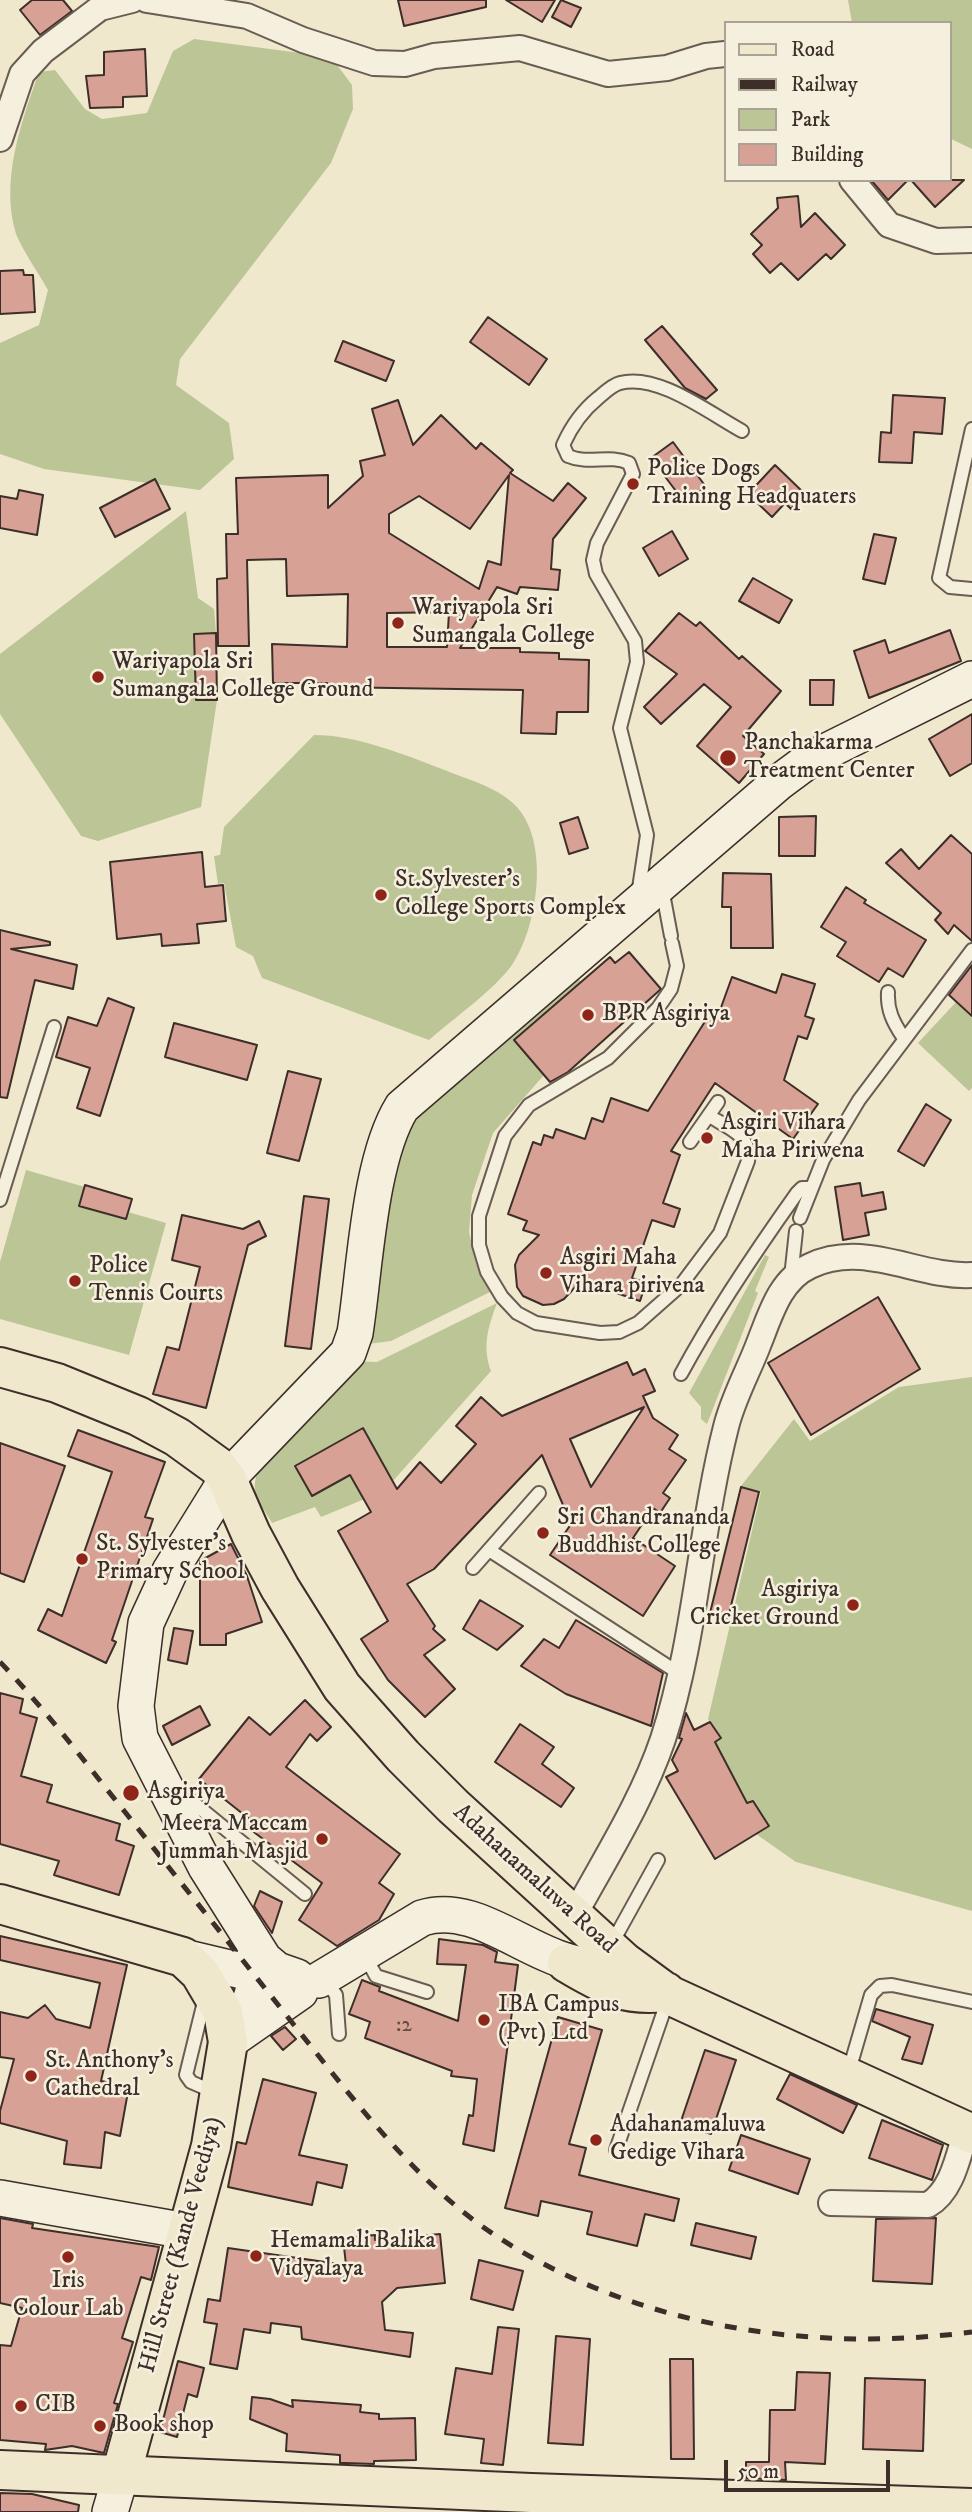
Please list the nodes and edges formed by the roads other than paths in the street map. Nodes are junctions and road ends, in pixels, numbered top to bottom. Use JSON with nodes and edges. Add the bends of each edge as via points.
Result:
{"nodes":[{"id":1,"x":132,"y":0,"type":"edge"},
{"id":2,"x":147,"y":0,"type":"edge"},
{"id":3,"x":724,"y":54,"type":"edge"},
{"id":4,"x":0,"y":139,"type":"edge"},
{"id":5,"x":854,"y":182,"type":"edge"},
{"id":6,"x":972,"y":240,"type":"edge"},
{"id":7,"x":972,"y":429,"type":"edge"},
{"id":8,"x":742,"y":431,"type":"dead end"},
{"id":9,"x":972,"y":589,"type":"edge"},
{"id":10,"x":972,"y":679,"type":"edge"},
{"id":11,"x":649,"y":895,"type":"junction"},
{"id":12,"x":972,"y":950,"type":"edge"},
{"id":13,"x":888,"y":992,"type":"dead end"},
{"id":14,"x":54,"y":1027,"type":"dead end"},
{"id":15,"x":903,"y":1037,"type":"junction"},
{"id":16,"x":718,"y":1102,"type":"dead end"},
{"id":17,"x":709,"y":1115,"type":"junction"},
{"id":18,"x":691,"y":1142,"type":"dead end"},
{"id":19,"x":812,"y":1188,"type":"junction"},
{"id":20,"x":0,"y":1200,"type":"edge"},
{"id":21,"x":972,"y":1275,"type":"edge"},
{"id":22,"x":791,"y":1277,"type":"junction"},
{"id":23,"x":0,"y":1367,"type":"edge"},
{"id":24,"x":681,"y":1374,"type":"dead end"},
{"id":25,"x":228,"y":1479,"type":"junction"},
{"id":26,"x":540,"y":1493,"type":"dead end"},
{"id":27,"x":489,"y":1550,"type":"junction"},
{"id":28,"x":473,"y":1568,"type":"dead end"},
{"id":29,"x":680,"y":1674,"type":"junction"},
{"id":30,"x":161,"y":1780,"type":"junction"},
{"id":31,"x":659,"y":1860,"type":"dead end"},
{"id":32,"x":305,"y":1894,"type":"dead end"},
{"id":33,"x":0,"y":1904,"type":"edge"},
{"id":34,"x":575,"y":1914,"type":"junction"},
{"id":35,"x":243,"y":1926,"type":"junction"},
{"id":36,"x":363,"y":1953,"type":"junction"},
{"id":37,"x":616,"y":1955,"type":"junction"},
{"id":38,"x":183,"y":1957,"type":"junction"},
{"id":39,"x":567,"y":1963,"type":"junction"},
{"id":40,"x":258,"y":1979,"type":"junction"},
{"id":41,"x":309,"y":1980,"type":"junction"},
{"id":42,"x":427,"y":1993,"type":"dead end"},
{"id":43,"x":667,"y":1994,"type":"junction"},
{"id":44,"x":972,"y":2002,"type":"edge"},
{"id":45,"x":218,"y":2020,"type":"junction"},
{"id":46,"x":339,"y":2034,"type":"dead end"},
{"id":47,"x":848,"y":2077,"type":"junction"},
{"id":48,"x":969,"y":2132,"type":"edge"},
{"id":49,"x":616,"y":2150,"type":"dead end"},
{"id":50,"x":0,"y":2198,"type":"edge"},
{"id":51,"x":831,"y":2203,"type":"dead end"},
{"id":52,"x":186,"y":2231,"type":"junction"},
{"id":53,"x":0,"y":2470,"type":"edge"},
{"id":54,"x":121,"y":2475,"type":"junction"},
{"id":55,"x":536,"y":2502,"type":"edge"},
{"id":56,"x":802,"y":2507,"type":"edge"},
{"id":57,"x":972,"y":2508,"type":"edge"},
{"id":58,"x":110,"y":2512,"type":"edge"}],
"edges":[{"from":1,"to":4,"type":"street","via":[[100,8],[43,51],[22,74]]},
{"from":2,"to":3,"type":"street","via":[[247,16],[374,63],[405,64],[434,56],[520,48],[608,74],[667,68]]},
{"from":5,"to":6,"type":"street","via":[[889,225],[936,241]]},
{"from":7,"to":9,"type":"lane","via":[[939,578],[950,587]]},
{"from":8,"to":11,"type":"lane","via":[[658,385],[636,381],[617,383],[589,405],[563,445],[568,456],[581,461],[617,458],[629,463],[633,474],[597,543],[593,560],[596,574],[635,641],[637,662],[620,728],[647,835]]},
{"from":10,"to":11,"type":"street","via":[[809,760]]},
{"from":11,"to":17,"type":"lane","via":[[672,939],[677,966],[671,989],[659,1008],[608,1058],[529,1105],[505,1136],[479,1216],[479,1245],[487,1272],[502,1297],[536,1323],[567,1330],[620,1332],[638,1323],[681,1285],[720,1233],[748,1161],[747,1142]]},
{"from":11,"to":25,"type":"street","via":[[402,1107],[384,1146],[355,1334],[348,1353]]},
{"from":12,"to":15,"type":"lane"},
{"from":13,"to":15,"type":"lane","via":[[893,1022]]},
{"from":14,"to":20,"type":"lane"},
{"from":15,"to":19,"type":"lane","via":[[844,1124]]},
{"from":16,"to":17,"type":"lane"},
{"from":17,"to":18,"type":"lane"},
{"from":19,"to":22,"type":"lane","via":[[798,1224]]},
{"from":19,"to":24,"type":"lane","via":[[797,1193],[766,1237]]},
{"from":21,"to":22,"type":"street","via":[[869,1256],[835,1258]]},
{"from":22,"to":29,"type":"street","via":[[775,1304],[727,1425]]},
{"from":23,"to":25,"type":"main road","via":[[57,1383],[138,1416],[202,1453]]},
{"from":25,"to":30,"type":"street","via":[[170,1571],[146,1623],[136,1706],[140,1738]]},
{"from":25,"to":34,"type":"main road","name":"Adahanamaluwa Road","via":[[280,1588],[342,1687],[453,1806]]},
{"from":26,"to":27,"type":"lane"},
{"from":27,"to":28,"type":"lane"},
{"from":27,"to":29,"type":"lane"},
{"from":29,"to":34,"type":"street","via":[[645,1785]]},
{"from":30,"to":32,"type":"lane"},
{"from":30,"to":35,"type":"street"},
{"from":31,"to":37,"type":"lane"},
{"from":33,"to":38,"type":"main road"},
{"from":34,"to":37,"type":"main road","name":"Adahanamaluwa Road"},
{"from":35,"to":38,"type":"street","via":[[233,1949],[220,1955]]},
{"from":35,"to":40,"type":"street"},
{"from":35,"to":41,"type":"street","via":[[272,1967]]},
{"from":36,"to":39,"type":"street","via":[[422,1918],[440,1914],[495,1928]]},
{"from":36,"to":41,"type":"street"},
{"from":36,"to":42,"type":"lane","via":[[376,1976]]},
{"from":37,"to":39,"type":"street","via":[[594,1966]]},
{"from":37,"to":43,"type":"main road","name":"Adahanamaluwa Road"},
{"from":38,"to":40,"type":"street"},
{"from":38,"to":45,"type":"main road","via":[[205,1980]]},
{"from":39,"to":43,"type":"main road","via":[[616,1990]]},
{"from":40,"to":41,"type":"street"},
{"from":40,"to":45,"type":"street","via":[[239,2024]]},
{"from":41,"to":45,"type":"street"},
{"from":41,"to":46,"type":"lane","via":[[336,1995]]},
{"from":43,"to":47,"type":"main road","name":"Adahanamaluwa Road"},
{"from":43,"to":49,"type":"lane"},
{"from":44,"to":47,"type":"lane","via":[[880,1986],[872,1995]]},
{"from":45,"to":52,"type":"main road","name":"Hill Street (Kande Veediya)","via":[[221,2095]]},
{"from":47,"to":48,"type":"main road","name":"Adahanamaluwa Road"},
{"from":48,"to":51,"type":"street","via":[[940,2198],[928,2205]]},
{"from":50,"to":52,"type":"street"},
{"from":52,"to":54,"type":"main road","name":"Hill Street (Kande Veediya)"},
{"from":53,"to":54,"type":"main road"},
{"from":54,"to":55,"type":"main road"},
{"from":54,"to":58,"type":"street"},
{"from":55,"to":56,"type":"main road"},
{"from":56,"to":57,"type":"main road"}]}
